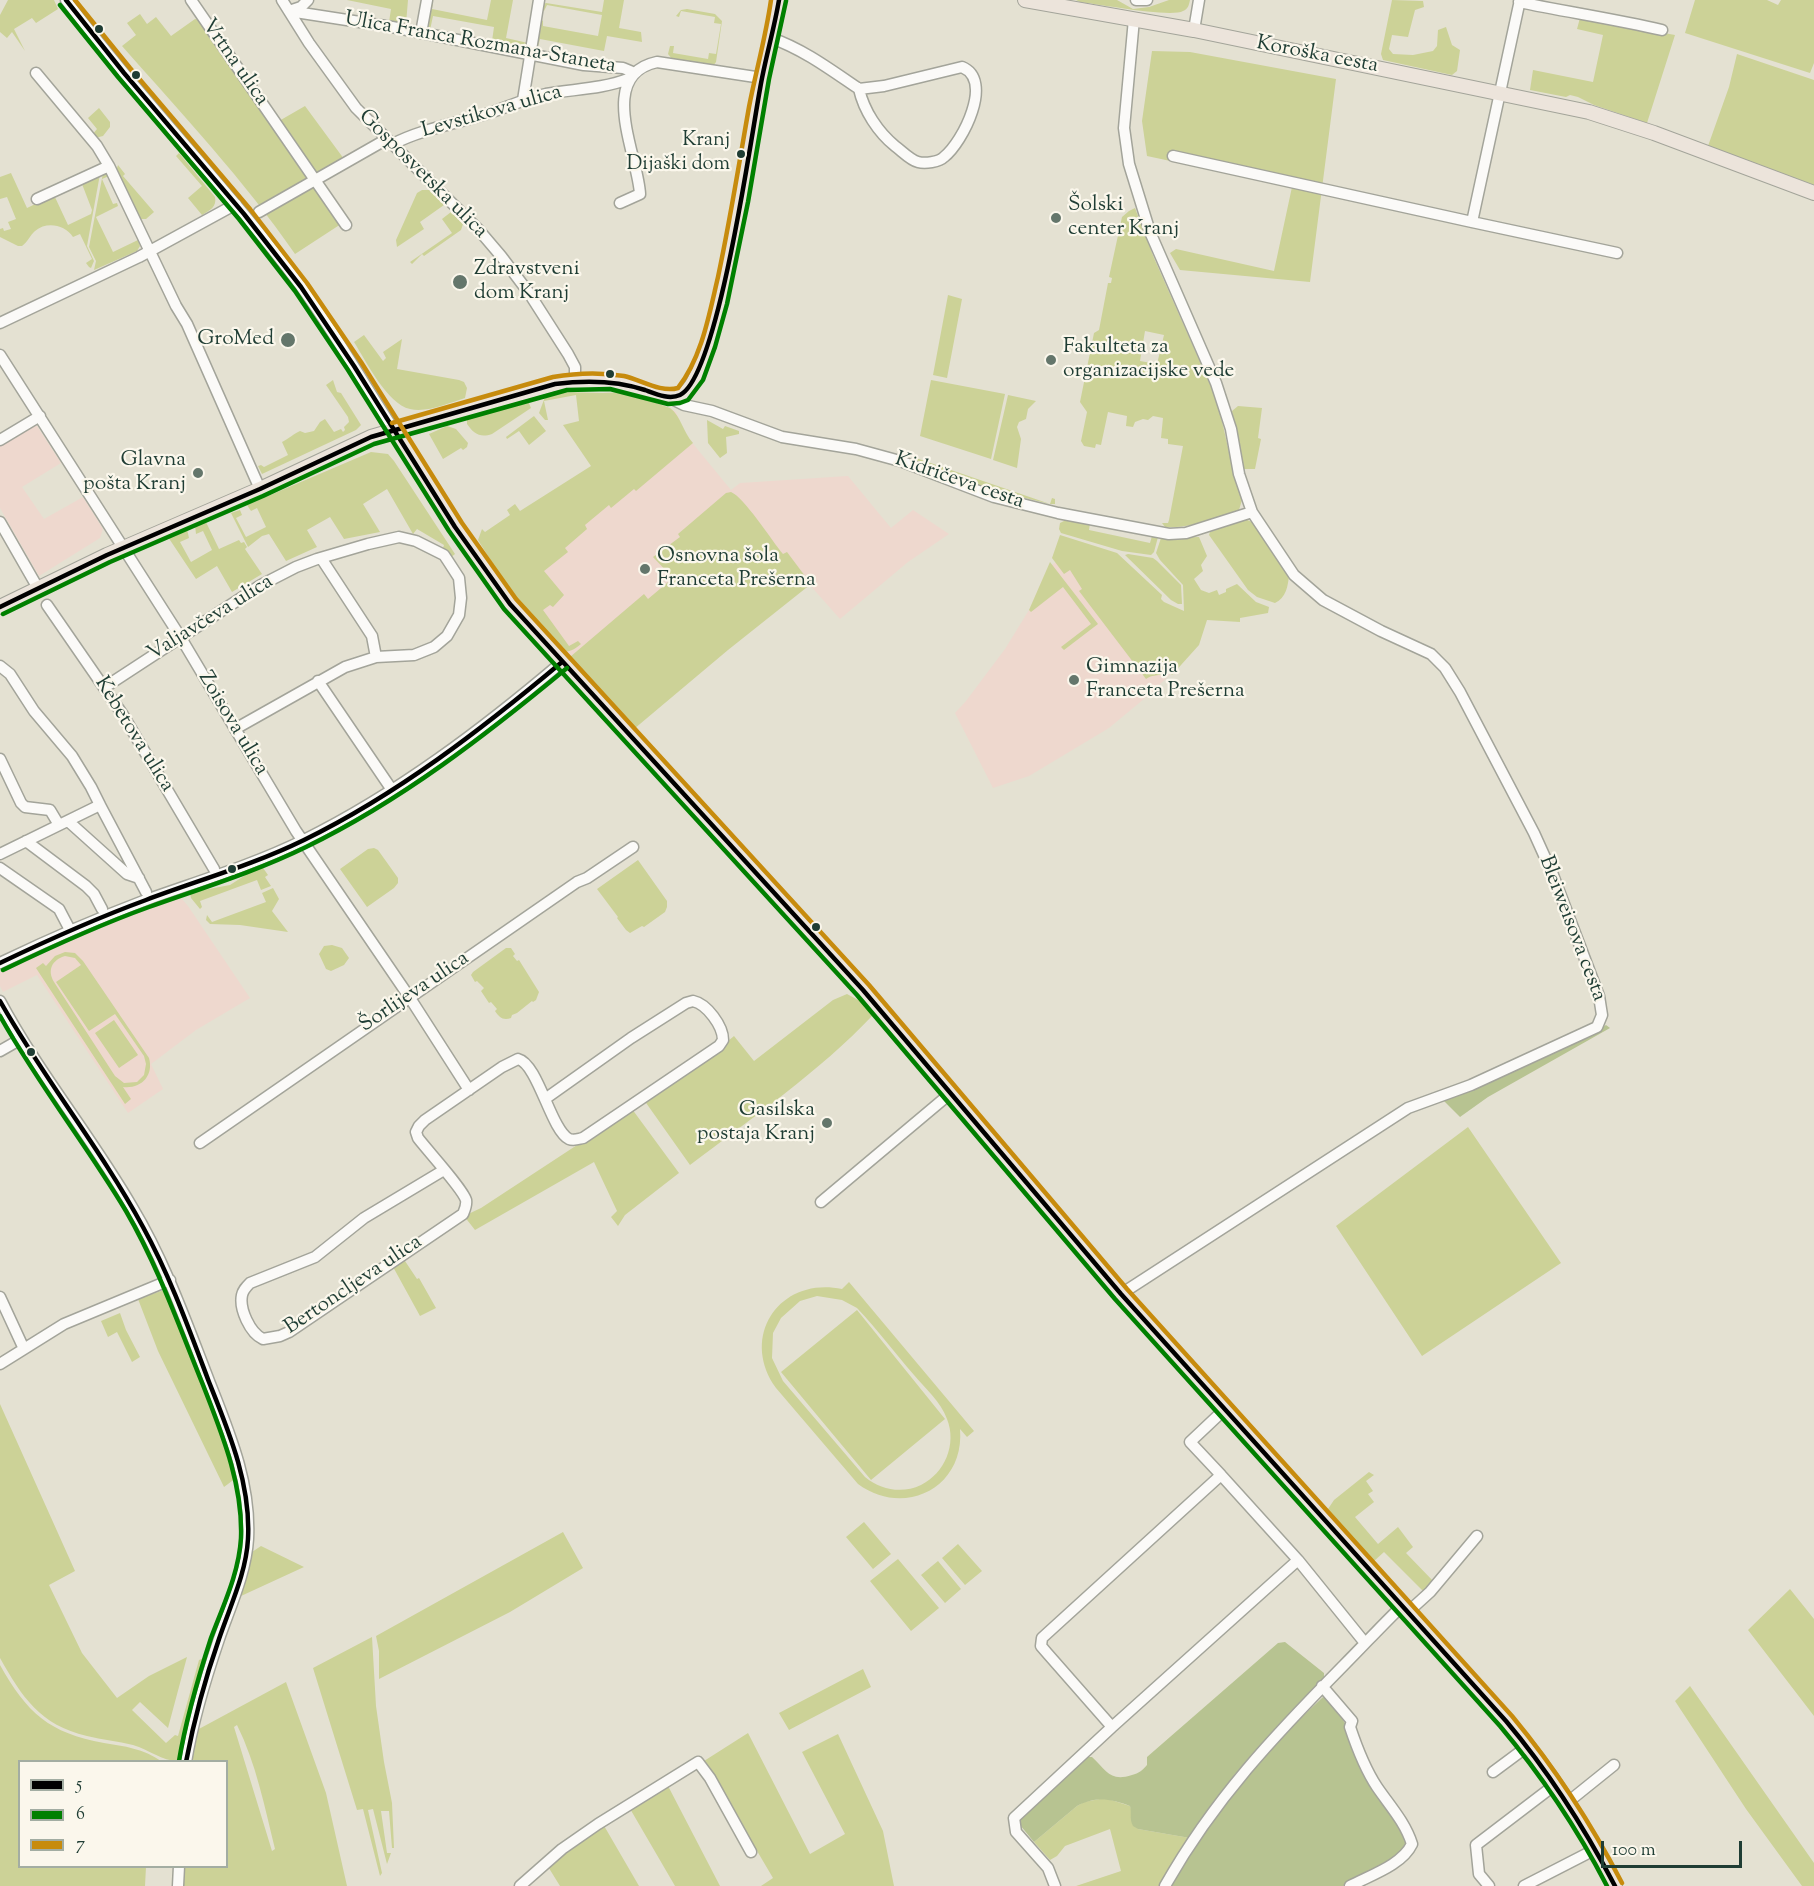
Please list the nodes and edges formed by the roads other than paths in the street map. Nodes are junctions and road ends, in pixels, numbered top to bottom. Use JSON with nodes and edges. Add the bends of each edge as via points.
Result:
{"nodes":[{"id":1,"x":66,"y":0,"type":"edge"},
{"id":2,"x":191,"y":0,"type":"edge"},
{"id":3,"x":282,"y":0,"type":"edge"},
{"id":4,"x":308,"y":0,"type":"edge"},
{"id":5,"x":427,"y":0,"type":"edge"},
{"id":6,"x":539,"y":0,"type":"edge"},
{"id":7,"x":779,"y":0,"type":"edge"},
{"id":8,"x":1025,"y":0,"type":"edge"},
{"id":9,"x":1136,"y":0,"type":"edge"},
{"id":10,"x":1147,"y":0,"type":"edge"},
{"id":11,"x":1199,"y":0,"type":"edge"},
{"id":12,"x":1519,"y":1,"type":"edge"},
{"id":13,"x":289,"y":11,"type":"junction"},
{"id":14,"x":1134,"y":19,"type":"junction"},
{"id":15,"x":1194,"y":30,"type":"junction"},
{"id":16,"x":1662,"y":30,"type":"dead end"},
{"id":17,"x":421,"y":33,"type":"junction"},
{"id":18,"x":771,"y":38,"type":"junction"},
{"id":19,"x":529,"y":54,"type":"junction"},
{"id":20,"x":36,"y":74,"type":"dead end"},
{"id":21,"x":631,"y":76,"type":"junction"},
{"id":22,"x":762,"y":78,"type":"junction"},
{"id":23,"x":859,"y":89,"type":"junction"},
{"id":24,"x":1500,"y":93,"type":"junction"},
{"id":25,"x":523,"y":100,"type":"junction"},
{"id":26,"x":380,"y":143,"type":"dead end"},
{"id":27,"x":393,"y":144,"type":"junction"},
{"id":28,"x":1173,"y":156,"type":"dead end"},
{"id":29,"x":109,"y":166,"type":"junction"},
{"id":30,"x":315,"y":180,"type":"junction"},
{"id":31,"x":1814,"y":193,"type":"edge"},
{"id":32,"x":37,"y":199,"type":"dead end"},
{"id":33,"x":236,"y":204,"type":"junction"},
{"id":34,"x":620,"y":204,"type":"dead end"},
{"id":35,"x":259,"y":212,"type":"dead end"},
{"id":36,"x":1472,"y":222,"type":"junction"},
{"id":37,"x":346,"y":225,"type":"dead end"},
{"id":38,"x":151,"y":250,"type":"junction"},
{"id":39,"x":1617,"y":253,"type":"dead end"},
{"id":40,"x":0,"y":323,"type":"edge"},
{"id":41,"x":0,"y":355,"type":"edge"},
{"id":42,"x":575,"y":381,"type":"junction"},
{"id":43,"x":670,"y":398,"type":"junction"},
{"id":44,"x":40,"y":416,"type":"junction"},
{"id":45,"x":394,"y":430,"type":"junction"},
{"id":46,"x":0,"y":440,"type":"edge"},
{"id":47,"x":260,"y":489,"type":"junction"},
{"id":48,"x":1252,"y":512,"type":"junction"},
{"id":49,"x":0,"y":522,"type":"edge"},
{"id":50,"x":123,"y":548,"type":"junction"},
{"id":51,"x":321,"y":558,"type":"junction"},
{"id":52,"x":35,"y":583,"type":"dead end"},
{"id":53,"x":47,"y":605,"type":"dead end"},
{"id":54,"x":0,"y":607,"type":"edge"},
{"id":55,"x":181,"y":638,"type":"junction"},
{"id":56,"x":376,"y":657,"type":"junction"},
{"id":57,"x":562,"y":662,"type":"junction"},
{"id":58,"x":0,"y":666,"type":"edge"},
{"id":59,"x":318,"y":681,"type":"junction"},
{"id":60,"x":105,"y":687,"type":"junction"},
{"id":61,"x":235,"y":729,"type":"junction"},
{"id":62,"x":0,"y":759,"type":"edge"},
{"id":63,"x":5,"y":779,"type":"edge"},
{"id":64,"x":392,"y":790,"type":"junction"},
{"id":65,"x":100,"y":806,"type":"junction"},
{"id":66,"x":64,"y":823,"type":"junction"},
{"id":67,"x":303,"y":840,"type":"junction"},
{"id":68,"x":26,"y":841,"type":"junction"},
{"id":69,"x":633,"y":847,"type":"dead end"},
{"id":70,"x":0,"y":854,"type":"edge"},
{"id":71,"x":0,"y":868,"type":"edge"},
{"id":72,"x":214,"y":869,"type":"dead end"},
{"id":73,"x":139,"y":878,"type":"junction"},
{"id":74,"x":146,"y":892,"type":"dead end"},
{"id":75,"x":102,"y":909,"type":"dead end"},
{"id":76,"x":70,"y":930,"type":"junction"},
{"id":77,"x":0,"y":963,"type":"edge"},
{"id":78,"x":410,"y":998,"type":"junction"},
{"id":79,"x":0,"y":1001,"type":"edge"},
{"id":80,"x":21,"y":1039,"type":"junction"},
{"id":81,"x":0,"y":1051,"type":"edge"},
{"id":82,"x":469,"y":1090,"type":"junction"},
{"id":83,"x":952,"y":1092,"type":"junction"},
{"id":84,"x":545,"y":1099,"type":"junction"},
{"id":85,"x":200,"y":1143,"type":"dead end"},
{"id":86,"x":444,"y":1170,"type":"junction"},
{"id":87,"x":821,"y":1202,"type":"dead end"},
{"id":88,"x":170,"y":1280,"type":"junction"},
{"id":89,"x":1121,"y":1294,"type":"junction"},
{"id":90,"x":0,"y":1297,"type":"edge"},
{"id":91,"x":24,"y":1349,"type":"junction"},
{"id":92,"x":0,"y":1364,"type":"edge"},
{"id":93,"x":1225,"y":1409,"type":"junction"},
{"id":94,"x":1221,"y":1475,"type":"junction"},
{"id":95,"x":1477,"y":1536,"type":"dead end"},
{"id":96,"x":1298,"y":1560,"type":"junction"},
{"id":97,"x":1405,"y":1609,"type":"junction"},
{"id":98,"x":1365,"y":1643,"type":"junction"},
{"id":99,"x":1322,"y":1686,"type":"junction"},
{"id":100,"x":1112,"y":1727,"type":"junction"},
{"id":101,"x":1528,"y":1746,"type":"junction"},
{"id":102,"x":186,"y":1760,"type":"edge"},
{"id":103,"x":1614,"y":1765,"type":"dead end"},
{"id":104,"x":1493,"y":1772,"type":"dead end"},
{"id":105,"x":1556,"y":1784,"type":"junction"},
{"id":106,"x":1568,"y":1802,"type":"junction"},
{"id":107,"x":1596,"y":1849,"type":"junction"},
{"id":108,"x":751,"y":1852,"type":"dead end"},
{"id":109,"x":179,"y":1868,"type":"edge"},
{"id":110,"x":178,"y":1886,"type":"edge"},
{"id":111,"x":520,"y":1886,"type":"edge"},
{"id":112,"x":1055,"y":1886,"type":"edge"},
{"id":113,"x":1165,"y":1886,"type":"edge"},
{"id":114,"x":1350,"y":1886,"type":"edge"},
{"id":115,"x":1489,"y":1886,"type":"edge"},
{"id":116,"x":1524,"y":1886,"type":"edge"},
{"id":117,"x":1614,"y":1886,"type":"edge"}],
"edges":[{"from":1,"to":33,"type":"street"},
{"from":2,"to":30,"type":"street","name":"Vrtna ulica"},
{"from":3,"to":13,"type":"street","name":"Gosposvetska ulica"},
{"from":4,"to":13,"type":"street"},
{"from":5,"to":17,"type":"street"},
{"from":6,"to":19,"type":"street"},
{"from":7,"to":18,"type":"main road"},
{"from":8,"to":14,"type":"main road","name":"Koroška cesta"},
{"from":9,"to":10,"type":"street"},
{"from":11,"to":15,"type":"street"},
{"from":12,"to":16,"type":"street"},
{"from":12,"to":24,"type":"street"},
{"from":13,"to":17,"type":"street","name":"Ulica Franca Rozmana-Staneta"},
{"from":13,"to":27,"type":"street","name":"Gosposvetska ulica","via":[[356,108]]},
{"from":14,"to":15,"type":"main road","name":"Koroška cesta"},
{"from":14,"to":48,"type":"street","via":[[1124,128],[1129,164],[1150,232],[1216,383]]},
{"from":15,"to":24,"type":"main road","name":"Koroška cesta"},
{"from":17,"to":19,"type":"street","name":"Ulica Franca Rozmana-Staneta"},
{"from":18,"to":22,"type":"main road"},
{"from":18,"to":23,"type":"street","via":[[806,54]]},
{"from":19,"to":21,"type":"street","name":"Ulica Franca Rozmana-Staneta","via":[[623,68]]},
{"from":19,"to":25,"type":"street"},
{"from":20,"to":29,"type":"street","via":[[98,146]]},
{"from":21,"to":22,"type":"street","via":[[648,63],[657,62]]},
{"from":21,"to":25,"type":"street","name":"Levstikova ulica","via":[[600,87]]},
{"from":21,"to":34,"type":"street","via":[[624,93],[625,114],[640,194]]},
{"from":22,"to":43,"type":"main road","via":[[725,284],[690,390]]},
{"from":23,"to":23,"type":"street","via":[[863,105],[890,142],[917,162],[928,162],[943,159],[953,147],[975,103],[976,86],[975,76],[962,67]]},
{"from":24,"to":31,"type":"main road","name":"Koroška cesta","via":[[1622,122]]},
{"from":24,"to":36,"type":"street"},
{"from":25,"to":27,"type":"street","name":"Levstikova ulica"},
{"from":26,"to":30,"type":"street"},
{"from":27,"to":42,"type":"street","name":"Gosposvetska ulica","via":[[501,256],[568,354],[575,367]]},
{"from":28,"to":36,"type":"street"},
{"from":29,"to":32,"type":"street"},
{"from":29,"to":38,"type":"street"},
{"from":30,"to":35,"type":"street"},
{"from":30,"to":37,"type":"street","name":"Vrtna ulica"},
{"from":33,"to":38,"type":"street"},
{"from":33,"to":45,"type":"street","via":[[300,285]]},
{"from":36,"to":39,"type":"street"},
{"from":38,"to":40,"type":"street"},
{"from":38,"to":47,"type":"street"},
{"from":41,"to":44,"type":"street","name":"Zoisova ulica"},
{"from":42,"to":43,"type":"main road","name":"Kidričeva cesta","via":[[626,383]]},
{"from":42,"to":45,"type":"main road","name":"Kidričeva cesta"},
{"from":43,"to":48,"type":"street","name":"Kidričeva cesta","via":[[782,437],[885,456],[994,497],[1058,513],[1169,534],[1186,533]]},
{"from":44,"to":46,"type":"street"},
{"from":44,"to":50,"type":"street","name":"Zoisova ulica"},
{"from":45,"to":47,"type":"main road","name":"Kidričeva cesta"},
{"from":45,"to":57,"type":"main road","via":[[482,567]]},
{"from":47,"to":50,"type":"main road","name":"Kidričeva cesta"},
{"from":48,"to":89,"type":"street","name":"Bleiweisova cesta","via":[[1294,575],[1323,600],[1431,654],[1445,668],[1534,833],[1599,996],[1602,1015],[1597,1027],[1576,1038],[1408,1108]]},
{"from":49,"to":52,"type":"street"},
{"from":50,"to":54,"type":"main road","name":"Kidričeva cesta"},
{"from":50,"to":55,"type":"street","name":"Zoisova ulica"},
{"from":51,"to":55,"type":"street","name":"Valjavčeva ulica","via":[[261,585]]},
{"from":51,"to":56,"type":"street","via":[[372,636]]},
{"from":51,"to":56,"type":"street","name":"Valjavčeva ulica","via":[[399,537],[444,555],[459,578],[459,615],[447,636],[434,647],[414,655]]},
{"from":53,"to":60,"type":"street","name":"Kebetova ulica"},
{"from":55,"to":60,"type":"street","name":"Valjavčeva ulica"},
{"from":55,"to":61,"type":"street","name":"Zoisova ulica"},
{"from":56,"to":59,"type":"street","name":"Valjavčeva ulica"},
{"from":57,"to":64,"type":"street","via":[[506,708]]},
{"from":57,"to":83,"type":"main road"},
{"from":58,"to":65,"type":"street","via":[[72,756]]},
{"from":59,"to":61,"type":"street","name":"Valjavčeva ulica"},
{"from":59,"to":64,"type":"street"},
{"from":60,"to":72,"type":"street","name":"Kebetova ulica"},
{"from":61,"to":67,"type":"street","name":"Zoisova ulica"},
{"from":62,"to":63,"type":"street"},
{"from":63,"to":66,"type":"street","via":[[26,807],[50,810]]},
{"from":64,"to":67,"type":"street"},
{"from":65,"to":66,"type":"street"},
{"from":65,"to":73,"type":"street"},
{"from":66,"to":68,"type":"street"},
{"from":66,"to":73,"type":"street","via":[[127,874]]},
{"from":67,"to":76,"type":"street"},
{"from":67,"to":78,"type":"street","name":"Zoisova ulica"},
{"from":68,"to":70,"type":"street"},
{"from":68,"to":75,"type":"street","via":[[94,894]]},
{"from":69,"to":78,"type":"street","name":"Šorlijeva ulica"},
{"from":71,"to":76,"type":"street","via":[[59,909]]},
{"from":73,"to":74,"type":"street"},
{"from":76,"to":77,"type":"street"},
{"from":78,"to":82,"type":"street","name":"Zoisova ulica"},
{"from":78,"to":85,"type":"street","name":"Šorlijeva ulica"},
{"from":79,"to":80,"type":"street"},
{"from":80,"to":81,"type":"street"},
{"from":80,"to":88,"type":"street","via":[[115,1179]]},
{"from":82,"to":84,"type":"street","name":"Bertoncljeva ulica","via":[[518,1059],[527,1064]]},
{"from":82,"to":86,"type":"street","name":"Bertoncljeva ulica","via":[[425,1120],[416,1132]]},
{"from":83,"to":87,"type":"street"},
{"from":83,"to":89,"type":"main road"},
{"from":84,"to":84,"type":"street","name":"Bertoncljeva ulica","via":[[567,1137],[583,1138],[719,1046],[723,1040],[721,1029],[704,1006],[693,1001],[686,1003]]},
{"from":86,"to":86,"type":"street","name":"Bertoncljeva ulica","via":[[364,1218],[315,1257],[250,1283],[241,1298],[253,1332],[263,1339],[289,1332],[463,1214],[465,1197]]},
{"from":88,"to":91,"type":"street","via":[[64,1324]]},
{"from":88,"to":102,"type":"street","via":[[231,1438],[245,1488],[248,1540],[243,1567],[200,1695]]},
{"from":89,"to":93,"type":"main road"},
{"from":90,"to":91,"type":"street"},
{"from":91,"to":92,"type":"street"},
{"from":93,"to":94,"type":"street","via":[[1190,1442]]},
{"from":93,"to":97,"type":"main road"},
{"from":94,"to":96,"type":"street"},
{"from":94,"to":100,"type":"street","via":[[1042,1638],[1041,1646]]},
{"from":95,"to":97,"type":"street","via":[[1430,1592]]},
{"from":96,"to":98,"type":"street"},
{"from":96,"to":100,"type":"street"},
{"from":97,"to":98,"type":"street"},
{"from":97,"to":101,"type":"main road"},
{"from":98,"to":99,"type":"street"},
{"from":99,"to":113,"type":"street","via":[[1230,1788]]},
{"from":99,"to":114,"type":"street","via":[[1353,1721],[1350,1727],[1360,1756],[1376,1786],[1407,1827],[1412,1844],[1396,1862]]},
{"from":100,"to":112,"type":"street","via":[[1014,1818],[1016,1832],[1048,1868]]},
{"from":101,"to":104,"type":"street"},
{"from":101,"to":105,"type":"main road"},
{"from":103,"to":106,"type":"street"},
{"from":105,"to":106,"type":"main road"},
{"from":105,"to":115,"type":"street","via":[[1476,1845],[1479,1874]]},
{"from":106,"to":107,"type":"main road"},
{"from":107,"to":116,"type":"street"},
{"from":107,"to":117,"type":"main road"},
{"from":108,"to":111,"type":"street","via":[[698,1762],[562,1849]]},
{"from":109,"to":110,"type":"street"}]}
